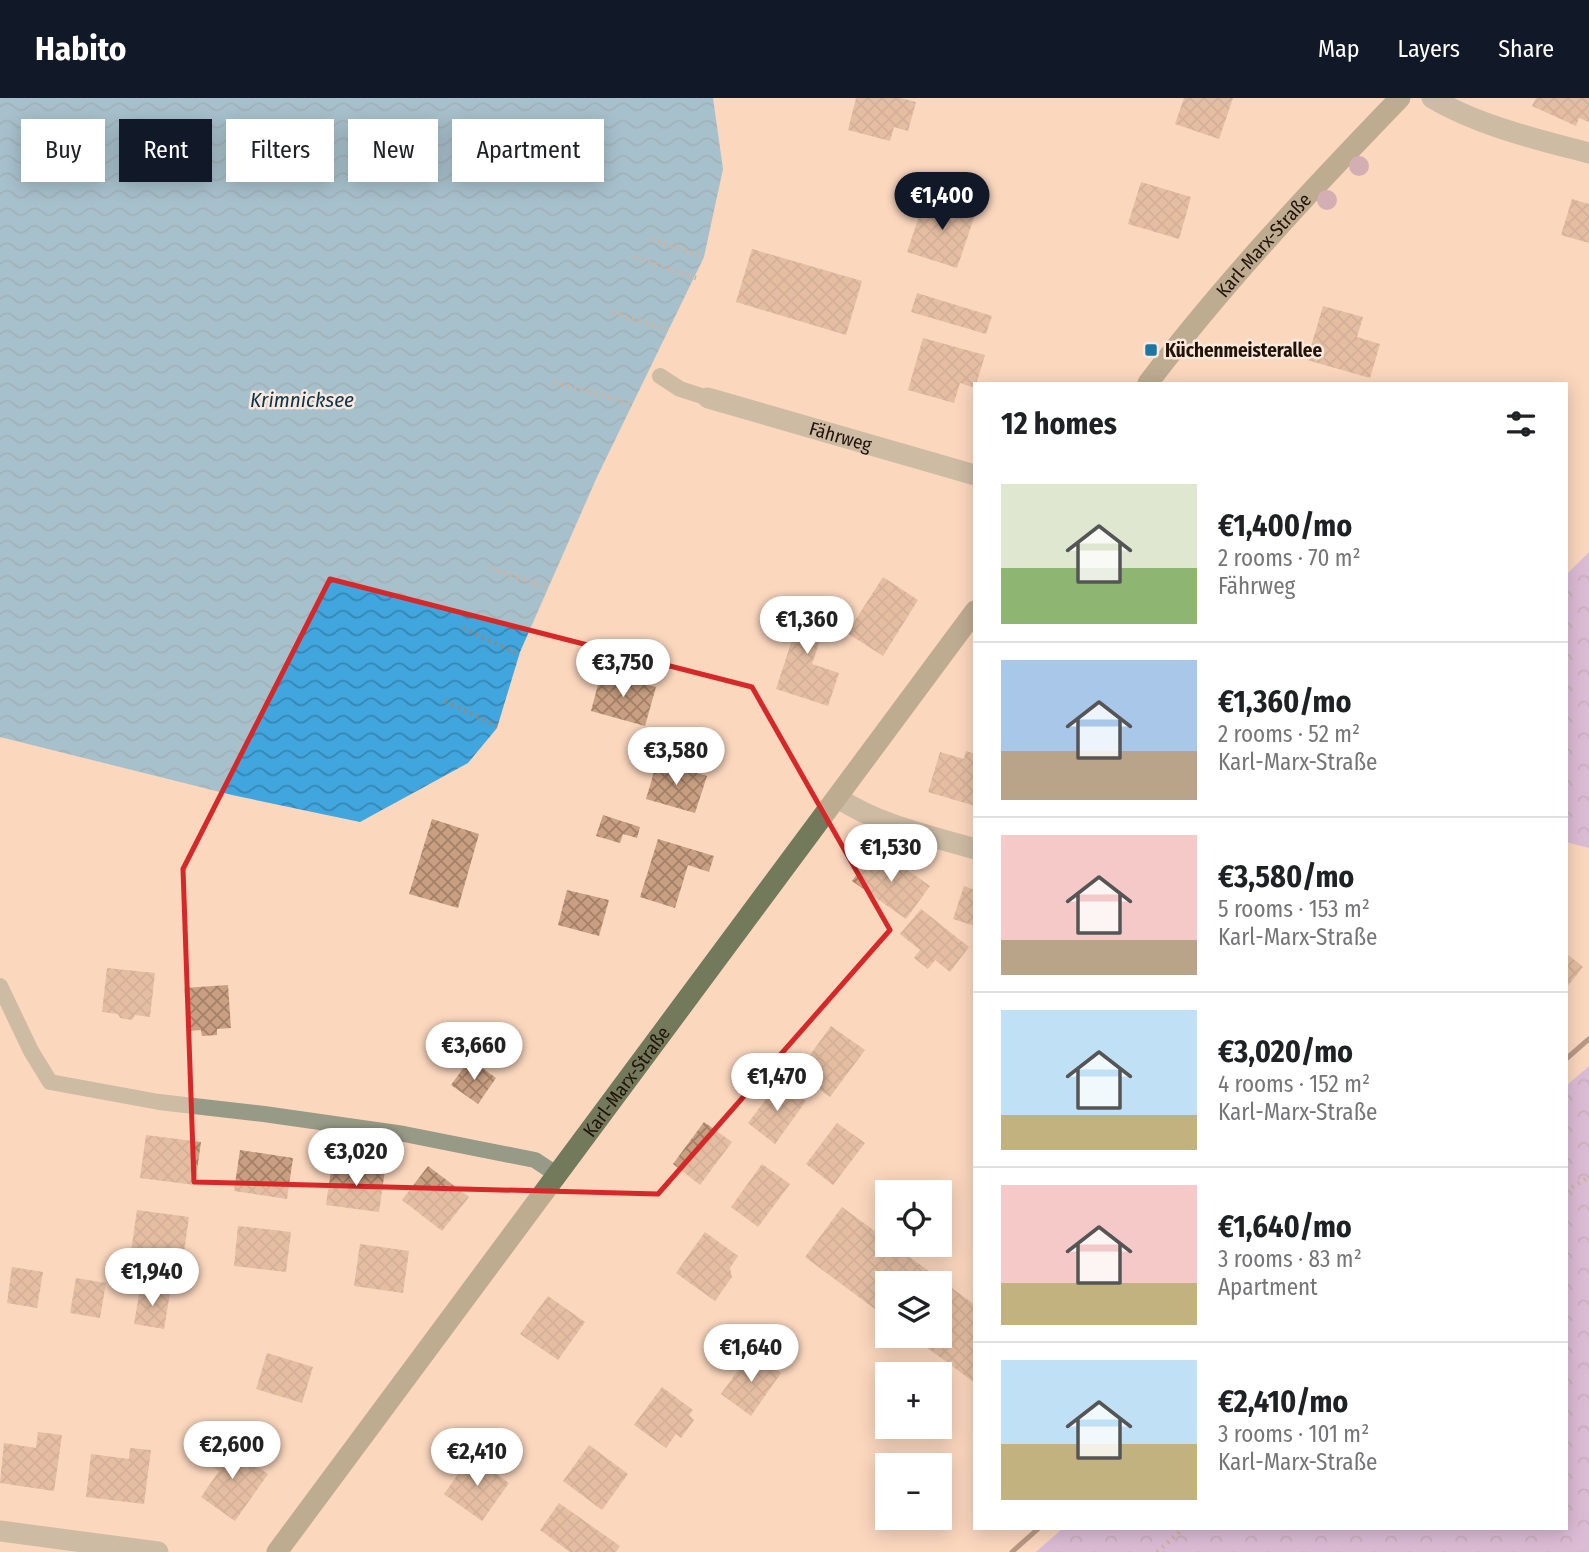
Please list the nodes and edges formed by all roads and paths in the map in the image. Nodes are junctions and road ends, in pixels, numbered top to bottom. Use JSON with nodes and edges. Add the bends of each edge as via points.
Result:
{"nodes":[{"id":1,"x":1432,"y":98,"type":"edge"},
{"id":2,"x":1393,"y":105,"type":"edge"},
{"id":3,"x":1589,"y":153,"type":"edge"},
{"id":4,"x":651,"y":239,"type":"dead end"},
{"id":5,"x":635,"y":257,"type":"dead end"},
{"id":6,"x":704,"y":257,"type":"dead end"},
{"id":7,"x":696,"y":278,"type":"dead end"},
{"id":8,"x":612,"y":312,"type":"dead end"},
{"id":9,"x":671,"y":331,"type":"dead end"},
{"id":10,"x":660,"y":376,"type":"dead end"},
{"id":11,"x":554,"y":382,"type":"dead end"},
{"id":12,"x":1149,"y":382,"type":"edge"},
{"id":13,"x":708,"y":398,"type":"joint"},
{"id":14,"x":632,"y":404,"type":"dead end"},
{"id":15,"x":973,"y":474,"type":"edge"},
{"id":16,"x":490,"y":568,"type":"dead end"},
{"id":17,"x":549,"y":587,"type":"dead end"},
{"id":18,"x":973,"y":614,"type":"edge"},
{"id":19,"x":463,"y":628,"type":"dead end"},
{"id":20,"x":520,"y":654,"type":"dead end"},
{"id":21,"x":445,"y":701,"type":"dead end"},
{"id":22,"x":497,"y":726,"type":"dead end"},
{"id":23,"x":838,"y":798,"type":"junction"},
{"id":24,"x":973,"y":848,"type":"edge"},
{"id":25,"x":0,"y":986,"type":"edge"},
{"id":26,"x":556,"y":1174,"type":"junction"},
{"id":27,"x":1589,"y":1177,"type":"edge"},
{"id":28,"x":1568,"y":1190,"type":"edge"},
{"id":29,"x":1182,"y":1530,"type":"edge"},
{"id":30,"x":0,"y":1531,"type":"edge"},
{"id":31,"x":158,"y":1552,"type":"edge"},
{"id":32,"x":277,"y":1552,"type":"edge"},
{"id":33,"x":1157,"y":1552,"type":"edge"}],
"edges":[{"from":1,"to":3,"type":"street","via":[[1525,136]]},
{"from":2,"to":12,"type":"street","name":"Karl-Marx-Straße","via":[[1269,239]]},
{"from":4,"to":6,"type":"path"},
{"from":5,"to":7,"type":"path"},
{"from":8,"to":9,"type":"path"},
{"from":10,"to":13,"type":"lane"},
{"from":11,"to":14,"type":"path"},
{"from":13,"to":15,"type":"street","name":"Fährweg"},
{"from":16,"to":17,"type":"path"},
{"from":18,"to":23,"type":"street","name":"Karl-Marx-Straße"},
{"from":19,"to":20,"type":"path"},
{"from":21,"to":22,"type":"path"},
{"from":23,"to":24,"type":"street","via":[[889,824]]},
{"from":23,"to":26,"type":"street","name":"Karl-Marx-Straße"},
{"from":25,"to":26,"type":"lane","via":[[50,1082],[159,1102],[404,1134],[535,1160]]},
{"from":26,"to":32,"type":"street","name":"Karl-Marx-Straße"},
{"from":27,"to":28,"type":"path"},
{"from":29,"to":33,"type":"path"},
{"from":30,"to":31,"type":"street"}]}
